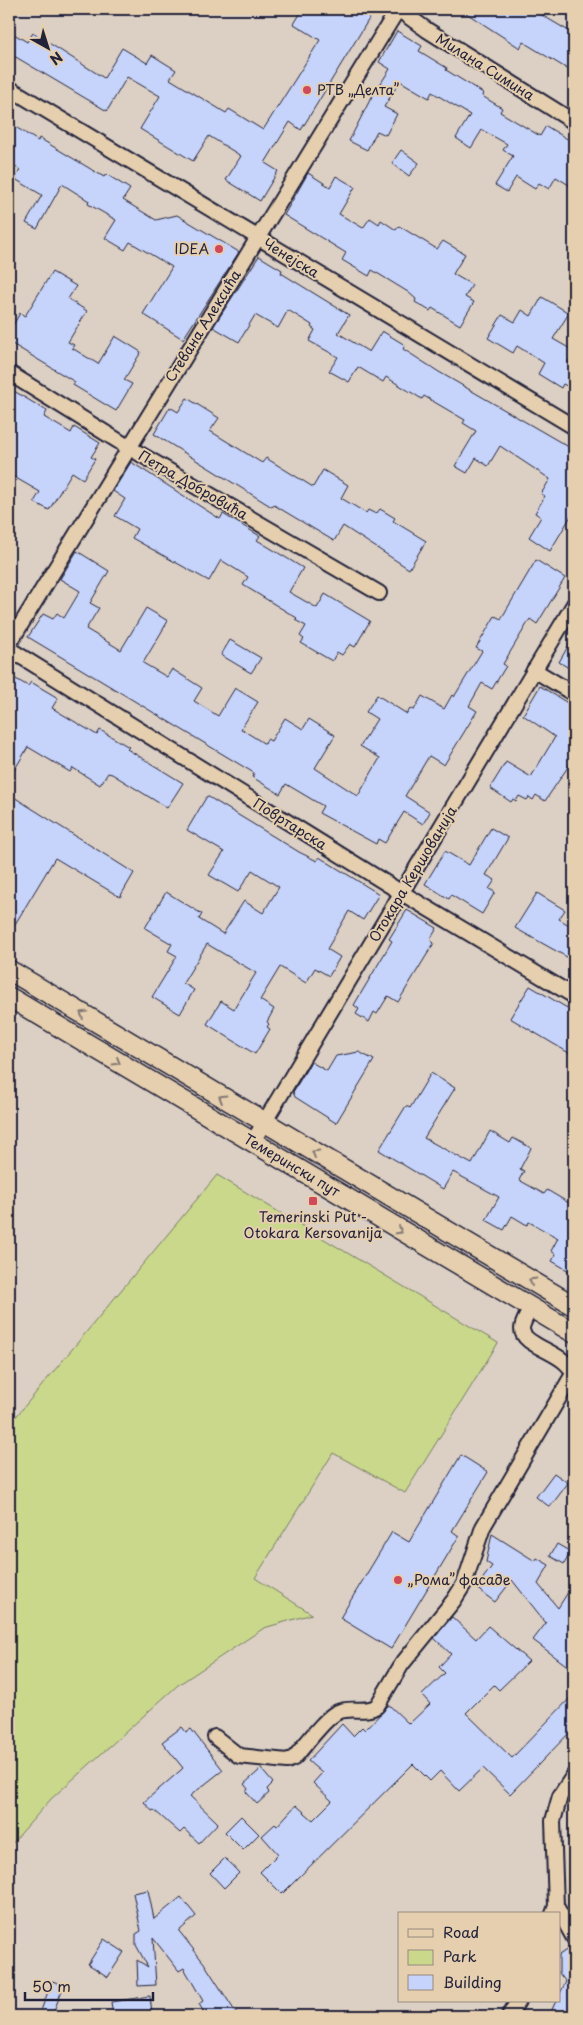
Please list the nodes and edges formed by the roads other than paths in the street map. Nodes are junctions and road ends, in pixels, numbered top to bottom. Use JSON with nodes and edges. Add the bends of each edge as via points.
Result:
{"nodes":[{"id":1,"x":398,"y":9,"type":"edge"},
{"id":2,"x":9,"y":88,"type":"edge"},
{"id":3,"x":574,"y":122,"type":"edge"},
{"id":4,"x":257,"y":238,"type":"junction"},
{"id":5,"x":9,"y":373,"type":"edge"},
{"id":6,"x":574,"y":428,"type":"edge"},
{"id":7,"x":128,"y":447,"type":"junction"},
{"id":8,"x":379,"y":593,"type":"dead end"},
{"id":9,"x":574,"y":604,"type":"edge"},
{"id":10,"x":9,"y":644,"type":"edge"},
{"id":11,"x":9,"y":648,"type":"edge"},
{"id":12,"x":534,"y":670,"type":"junction"},
{"id":13,"x":574,"y":694,"type":"edge"},
{"id":14,"x":402,"y":893,"type":"junction"},
{"id":15,"x":9,"y":970,"type":"edge"},
{"id":16,"x":574,"y":996,"type":"edge"},
{"id":17,"x":9,"y":997,"type":"edge"},
{"id":18,"x":264,"y":1123,"type":"junction"},
{"id":19,"x":252,"y":1143,"type":"junction"},
{"id":20,"x":574,"y":1306,"type":"edge"},
{"id":21,"x":531,"y":1307,"type":"junction"},
{"id":22,"x":574,"y":1333,"type":"edge"},
{"id":23,"x":215,"y":1737,"type":"dead end"},
{"id":24,"x":574,"y":1775,"type":"edge"},
{"id":25,"x":554,"y":1910,"type":"edge"},
{"id":26,"x":560,"y":1918,"type":"edge"},
{"id":27,"x":574,"y":1938,"type":"edge"},
{"id":28,"x":517,"y":2002,"type":"edge"},
{"id":29,"x":509,"y":2016,"type":"edge"}],
"edges":[{"from":1,"to":3,"type":"street","name":"Милана Симина"},
{"from":1,"to":4,"type":"street","name":"Стевана Алексића"},
{"from":2,"to":4,"type":"street","name":"Ченејска"},
{"from":4,"to":6,"type":"street","name":"Ченејска"},
{"from":4,"to":7,"type":"street","name":"Стевана Алексића"},
{"from":5,"to":7,"type":"street","name":"Петра Добровића"},
{"from":7,"to":8,"type":"street","name":"Петра Добровића"},
{"from":7,"to":10,"type":"street","name":"Стевана Алексића"},
{"from":9,"to":12,"type":"street","name":"Отокара Кершованија"},
{"from":11,"to":14,"type":"street","name":"Повртарска"},
{"from":12,"to":13,"type":"street"},
{"from":12,"to":14,"type":"street","name":"Отокара Кершованија"},
{"from":14,"to":16,"type":"street","name":"Повртарска"},
{"from":14,"to":18,"type":"street","name":"Отокара Кершованија"},
{"from":18,"to":15,"type":"main road","name":"Темерински пут","one_way":true},
{"from":17,"to":19,"type":"main road","name":"Темерински пут","one_way":true},
{"from":18,"to":19,"type":"street","name":"Отокара Кершованија"},
{"from":20,"to":18,"type":"main road","name":"Темерински пут","one_way":true},
{"from":19,"to":21,"type":"main road","name":"Темерински пут","one_way":true},
{"from":21,"to":22,"type":"main road","name":"Темерински пут"},
{"from":21,"to":23,"type":"street","via":[[522,1328],[524,1335],[565,1360],[572,1374],[483,1527],[464,1584],[402,1664],[377,1706],[370,1710],[348,1709],[333,1715],[294,1758],[287,1761],[239,1756]]},
{"from":24,"to":25,"type":"street","via":[[560,1796],[553,1821]]},
{"from":26,"to":27,"type":"street"},
{"from":28,"to":29,"type":"street"}]}
